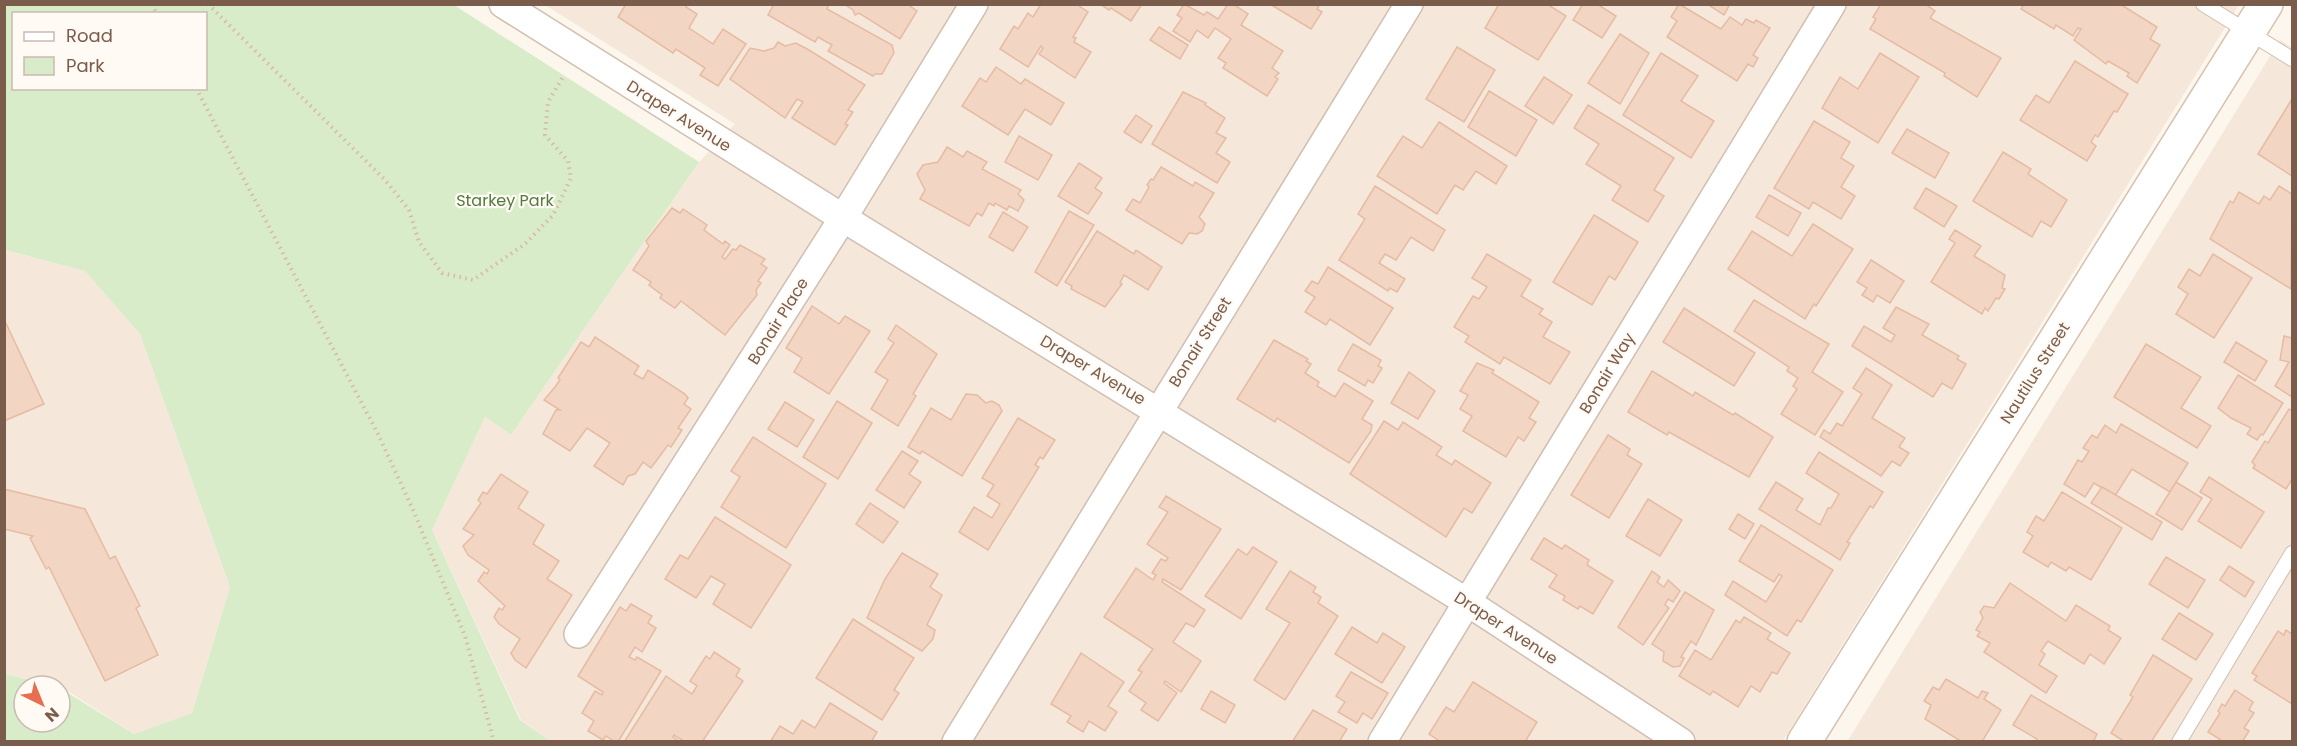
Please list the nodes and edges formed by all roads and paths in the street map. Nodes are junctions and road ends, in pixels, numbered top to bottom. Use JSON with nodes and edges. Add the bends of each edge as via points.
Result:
{"nodes":[{"id":1,"x":208,"y":4,"type":"edge"},
{"id":2,"x":503,"y":4,"type":"edge"},
{"id":3,"x":974,"y":4,"type":"edge"},
{"id":4,"x":1409,"y":4,"type":"edge"},
{"id":5,"x":1832,"y":4,"type":"edge"},
{"id":6,"x":2203,"y":4,"type":"edge"},
{"id":7,"x":2266,"y":4,"type":"edge"},
{"id":8,"x":535,"y":13,"type":"edge"},
{"id":9,"x":2248,"y":32,"type":"junction"},
{"id":10,"x":578,"y":52,"type":"junction"},
{"id":11,"x":2292,"y":59,"type":"edge"},
{"id":12,"x":197,"y":90,"type":"edge"},
{"id":13,"x":843,"y":218,"type":"junction"},
{"id":14,"x":1158,"y":410,"type":"junction"},
{"id":15,"x":2292,"y":552,"type":"edge"},
{"id":16,"x":1467,"y":602,"type":"junction"},
{"id":17,"x":578,"y":634,"type":"dead end"},
{"id":18,"x":494,"y":741,"type":"edge"},
{"id":19,"x":956,"y":741,"type":"edge"},
{"id":20,"x":1382,"y":741,"type":"edge"},
{"id":21,"x":1681,"y":741,"type":"edge"},
{"id":22,"x":1804,"y":741,"type":"edge"},
{"id":23,"x":2179,"y":741,"type":"edge"}],
"edges":[{"from":1,"to":10,"type":"path","via":[[386,181],[409,210],[419,242],[442,273],[473,280],[525,244],[553,215],[571,178],[568,161],[545,135],[548,102]]},
{"from":2,"to":8,"type":"street","name":"Draper Avenue"},
{"from":3,"to":13,"type":"street","name":"Bonair Place"},
{"from":4,"to":14,"type":"street","name":"Bonair Street"},
{"from":5,"to":16,"type":"street","name":"Bonair Way"},
{"from":6,"to":9,"type":"lane"},
{"from":7,"to":9,"type":"main road","name":"Nautilus Street"},
{"from":8,"to":10,"type":"street","name":"Draper Avenue"},
{"from":9,"to":11,"type":"lane"},
{"from":9,"to":22,"type":"main road","name":"Nautilus Street"},
{"from":10,"to":13,"type":"street","name":"Draper Avenue"},
{"from":12,"to":18,"type":"path","via":[[378,435],[414,512],[465,636]]},
{"from":13,"to":14,"type":"street","name":"Draper Avenue"},
{"from":13,"to":17,"type":"street","name":"Bonair Place"},
{"from":14,"to":16,"type":"street","name":"Draper Avenue"},
{"from":14,"to":19,"type":"street","name":"Bonair Street"},
{"from":15,"to":23,"type":"lane"},
{"from":16,"to":20,"type":"street","name":"Bonair Way"},
{"from":16,"to":21,"type":"street","name":"Draper Avenue"}]}
